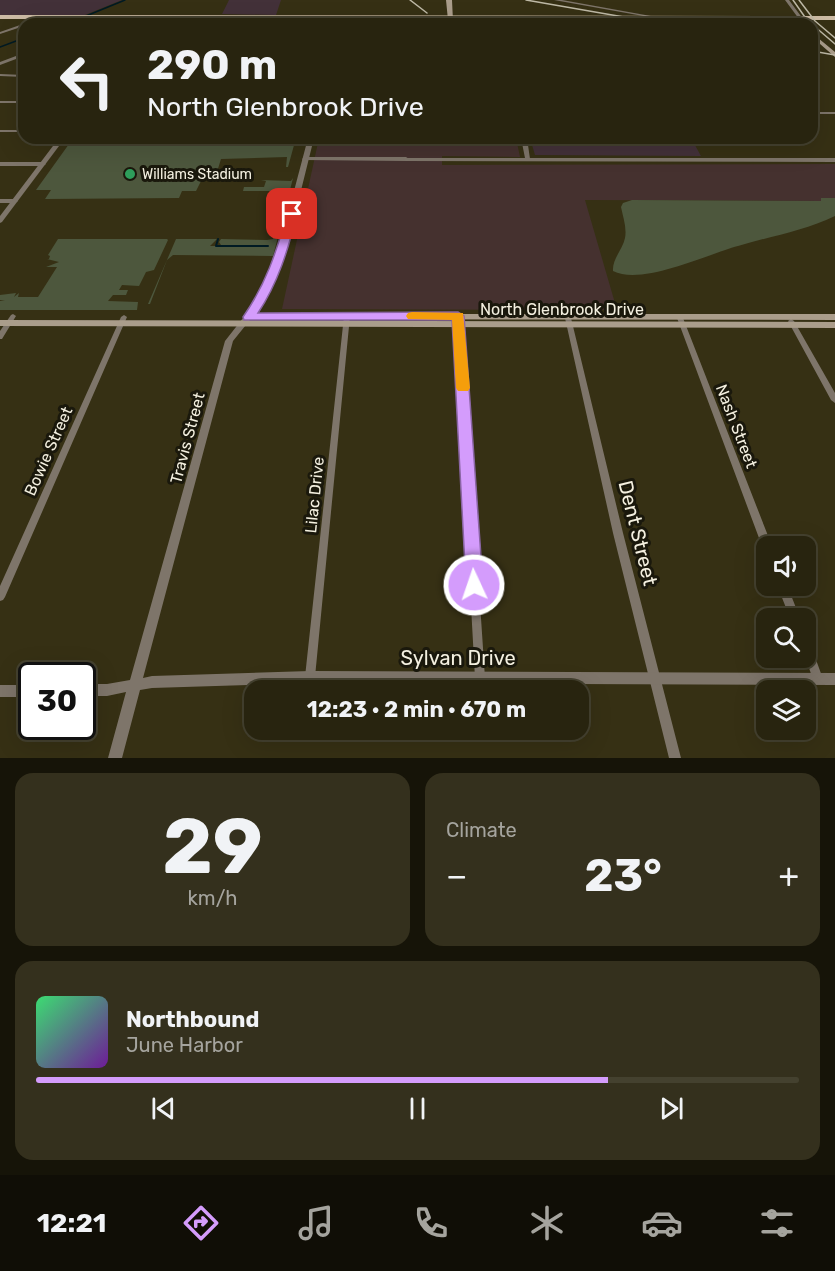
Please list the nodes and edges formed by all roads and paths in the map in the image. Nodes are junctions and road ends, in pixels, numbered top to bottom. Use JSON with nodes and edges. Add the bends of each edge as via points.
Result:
{"nodes":[{"id":1,"x":449,"y":0,"type":"edge"},
{"id":2,"x":556,"y":0,"type":"edge"},
{"id":3,"x":782,"y":0,"type":"edge"},
{"id":4,"x":787,"y":0,"type":"edge"},
{"id":5,"x":629,"y":15,"type":"junction"},
{"id":6,"x":655,"y":17,"type":"junction"},
{"id":7,"x":0,"y":18,"type":"edge"},
{"id":8,"x":36,"y":18,"type":"joint"},
{"id":9,"x":87,"y":18,"type":"joint"},
{"id":10,"x":130,"y":18,"type":"edge"},
{"id":11,"x":354,"y":18,"type":"edge"},
{"id":12,"x":451,"y":18,"type":"joint"},
{"id":13,"x":595,"y":18,"type":"edge"},
{"id":14,"x":660,"y":18,"type":"edge"},
{"id":15,"x":691,"y":18,"type":"edge"},
{"id":16,"x":797,"y":18,"type":"edge"},
{"id":17,"x":798,"y":18,"type":"edge"},
{"id":18,"x":818,"y":20,"type":"edge"},
{"id":19,"x":835,"y":20,"type":"edge"},
{"id":20,"x":18,"y":27,"type":"edge"},
{"id":21,"x":0,"y":33,"type":"edge"},
{"id":22,"x":818,"y":34,"type":"edge"},
{"id":23,"x":819,"y":42,"type":"joint"},
{"id":24,"x":827,"y":42,"type":"junction"},
{"id":25,"x":835,"y":48,"type":"edge"},
{"id":26,"x":835,"y":55,"type":"edge"},
{"id":27,"x":18,"y":56,"type":"edge"},
{"id":28,"x":0,"y":64,"type":"edge"},
{"id":29,"x":0,"y":75,"type":"edge"},
{"id":30,"x":18,"y":76,"type":"edge"},
{"id":31,"x":0,"y":102,"type":"edge"},
{"id":32,"x":18,"y":102,"type":"edge"},
{"id":33,"x":818,"y":113,"type":"edge"},
{"id":34,"x":835,"y":113,"type":"edge"},
{"id":35,"x":0,"y":131,"type":"edge"},
{"id":36,"x":18,"y":131,"type":"edge"},
{"id":37,"x":58,"y":144,"type":"edge"},
{"id":38,"x":309,"y":144,"type":"edge"},
{"id":39,"x":525,"y":144,"type":"edge"},
{"id":40,"x":528,"y":158,"type":"junction"},
{"id":41,"x":305,"y":159,"type":"junction"},
{"id":42,"x":406,"y":159,"type":"joint"},
{"id":43,"x":835,"y":160,"type":"edge"},
{"id":44,"x":0,"y":164,"type":"edge"},
{"id":45,"x":43,"y":164,"type":"junction"},
{"id":46,"x":0,"y":201,"type":"edge"},
{"id":47,"x":15,"y":201,"type":"junction"},
{"id":48,"x":0,"y":221,"type":"edge"},
{"id":49,"x":0,"y":316,"type":"edge"},
{"id":50,"x":835,"y":317,"type":"edge"},
{"id":51,"x":122,"y":320,"type":"junction"},
{"id":52,"x":347,"y":320,"type":"junction"},
{"id":53,"x":459,"y":320,"type":"junction"},
{"id":54,"x":569,"y":320,"type":"junction"},
{"id":55,"x":7,"y":321,"type":"edge"},
{"id":56,"x":245,"y":321,"type":"junction"},
{"id":57,"x":681,"y":321,"type":"junction"},
{"id":58,"x":791,"y":321,"type":"junction"},
{"id":59,"x":835,"y":325,"type":"edge"},
{"id":60,"x":0,"y":337,"type":"edge"},
{"id":61,"x":835,"y":400,"type":"edge"},
{"id":62,"x":763,"y":536,"type":"edge"},
{"id":63,"x":0,"y":597,"type":"edge"},
{"id":64,"x":814,"y":668,"type":"edge"},
{"id":65,"x":310,"y":677,"type":"junction"},
{"id":66,"x":480,"y":678,"type":"junction"},
{"id":67,"x":656,"y":678,"type":"junction"},
{"id":68,"x":818,"y":679,"type":"junction"},
{"id":69,"x":835,"y":679,"type":"edge"},
{"id":70,"x":135,"y":686,"type":"junction"},
{"id":71,"x":96,"y":690,"type":"edge"},
{"id":72,"x":0,"y":691,"type":"edge"},
{"id":73,"x":18,"y":691,"type":"edge"},
{"id":74,"x":115,"y":758,"type":"edge"},
{"id":75,"x":675,"y":758,"type":"edge"}],
"edges":[{"from":1,"to":12,"type":"main road"},
{"from":2,"to":5,"type":"street"},
{"from":3,"to":16,"type":"street"},
{"from":4,"to":17,"type":"street"},
{"from":5,"to":6,"type":"main road"},
{"from":5,"to":13,"type":"main road"},
{"from":6,"to":14,"type":"street"},
{"from":6,"to":15,"type":"main road"},
{"from":7,"to":8,"type":"main road"},
{"from":8,"to":9,"type":"main road"},
{"from":9,"to":10,"type":"main road"},
{"from":11,"to":12,"type":"main road"},
{"from":18,"to":19,"type":"main road"},
{"from":20,"to":21,"type":"street"},
{"from":22,"to":24,"type":"main road"},
{"from":23,"to":24,"type":"main road"},
{"from":23,"to":26,"type":"main road"},
{"from":24,"to":25,"type":"main road"},
{"from":27,"to":28,"type":"street"},
{"from":29,"to":30,"type":"street"},
{"from":31,"to":32,"type":"street"},
{"from":33,"to":34,"type":"street"},
{"from":35,"to":36,"type":"street"},
{"from":37,"to":45,"type":"street"},
{"from":38,"to":41,"type":"street","name":"Travis Street"},
{"from":39,"to":40,"type":"street"},
{"from":40,"to":42,"type":"street"},
{"from":40,"to":43,"type":"street"},
{"from":41,"to":42,"type":"street"},
{"from":41,"to":56,"type":"street","name":"Travis Street","via":[[280,259],[262,298]]},
{"from":44,"to":45,"type":"street"},
{"from":45,"to":47,"type":"street"},
{"from":46,"to":47,"type":"street"},
{"from":47,"to":48,"type":"street"},
{"from":49,"to":55,"type":"main road","name":"North Glenbrook Drive"},
{"from":50,"to":58,"type":"main road","name":"North Glenbrook Drive"},
{"from":51,"to":55,"type":"main road","name":"North Glenbrook Drive"},
{"from":51,"to":56,"type":"main road","name":"North Glenbrook Drive"},
{"from":51,"to":63,"type":"street","name":"Bowie Street"},
{"from":52,"to":53,"type":"main road","name":"North Glenbrook Drive"},
{"from":52,"to":56,"type":"main road","name":"North Glenbrook Drive"},
{"from":52,"to":65,"type":"street","name":"Lilac Drive"},
{"from":53,"to":54,"type":"main road","name":"North Glenbrook Drive"},
{"from":53,"to":66,"type":"street"},
{"from":54,"to":57,"type":"main road","name":"North Glenbrook Drive"},
{"from":54,"to":67,"type":"street","name":"Dent Street"},
{"from":55,"to":60,"type":"street"},
{"from":56,"to":70,"type":"street","name":"Travis Street","via":[[229,341]]},
{"from":57,"to":58,"type":"main road","name":"North Glenbrook Drive"},
{"from":57,"to":62,"type":"street","name":"Nash Street"},
{"from":58,"to":59,"type":"main road","name":"North Glenbrook Drive"},
{"from":58,"to":61,"type":"street"},
{"from":64,"to":68,"type":"street"},
{"from":65,"to":66,"type":"street","name":"Sylvan Drive"},
{"from":65,"to":70,"type":"street","name":"Sylvan Drive","via":[[152,682]]},
{"from":66,"to":67,"type":"street","name":"Sylvan Drive"},
{"from":67,"to":68,"type":"street","name":"Sylvan Drive"},
{"from":67,"to":75,"type":"street","name":"Dent Street"},
{"from":68,"to":69,"type":"street","name":"Sylvan Drive"},
{"from":70,"to":71,"type":"street","name":"Sylvan Drive"},
{"from":70,"to":74,"type":"street","name":"Travis Street"},
{"from":72,"to":73,"type":"street"}]}
